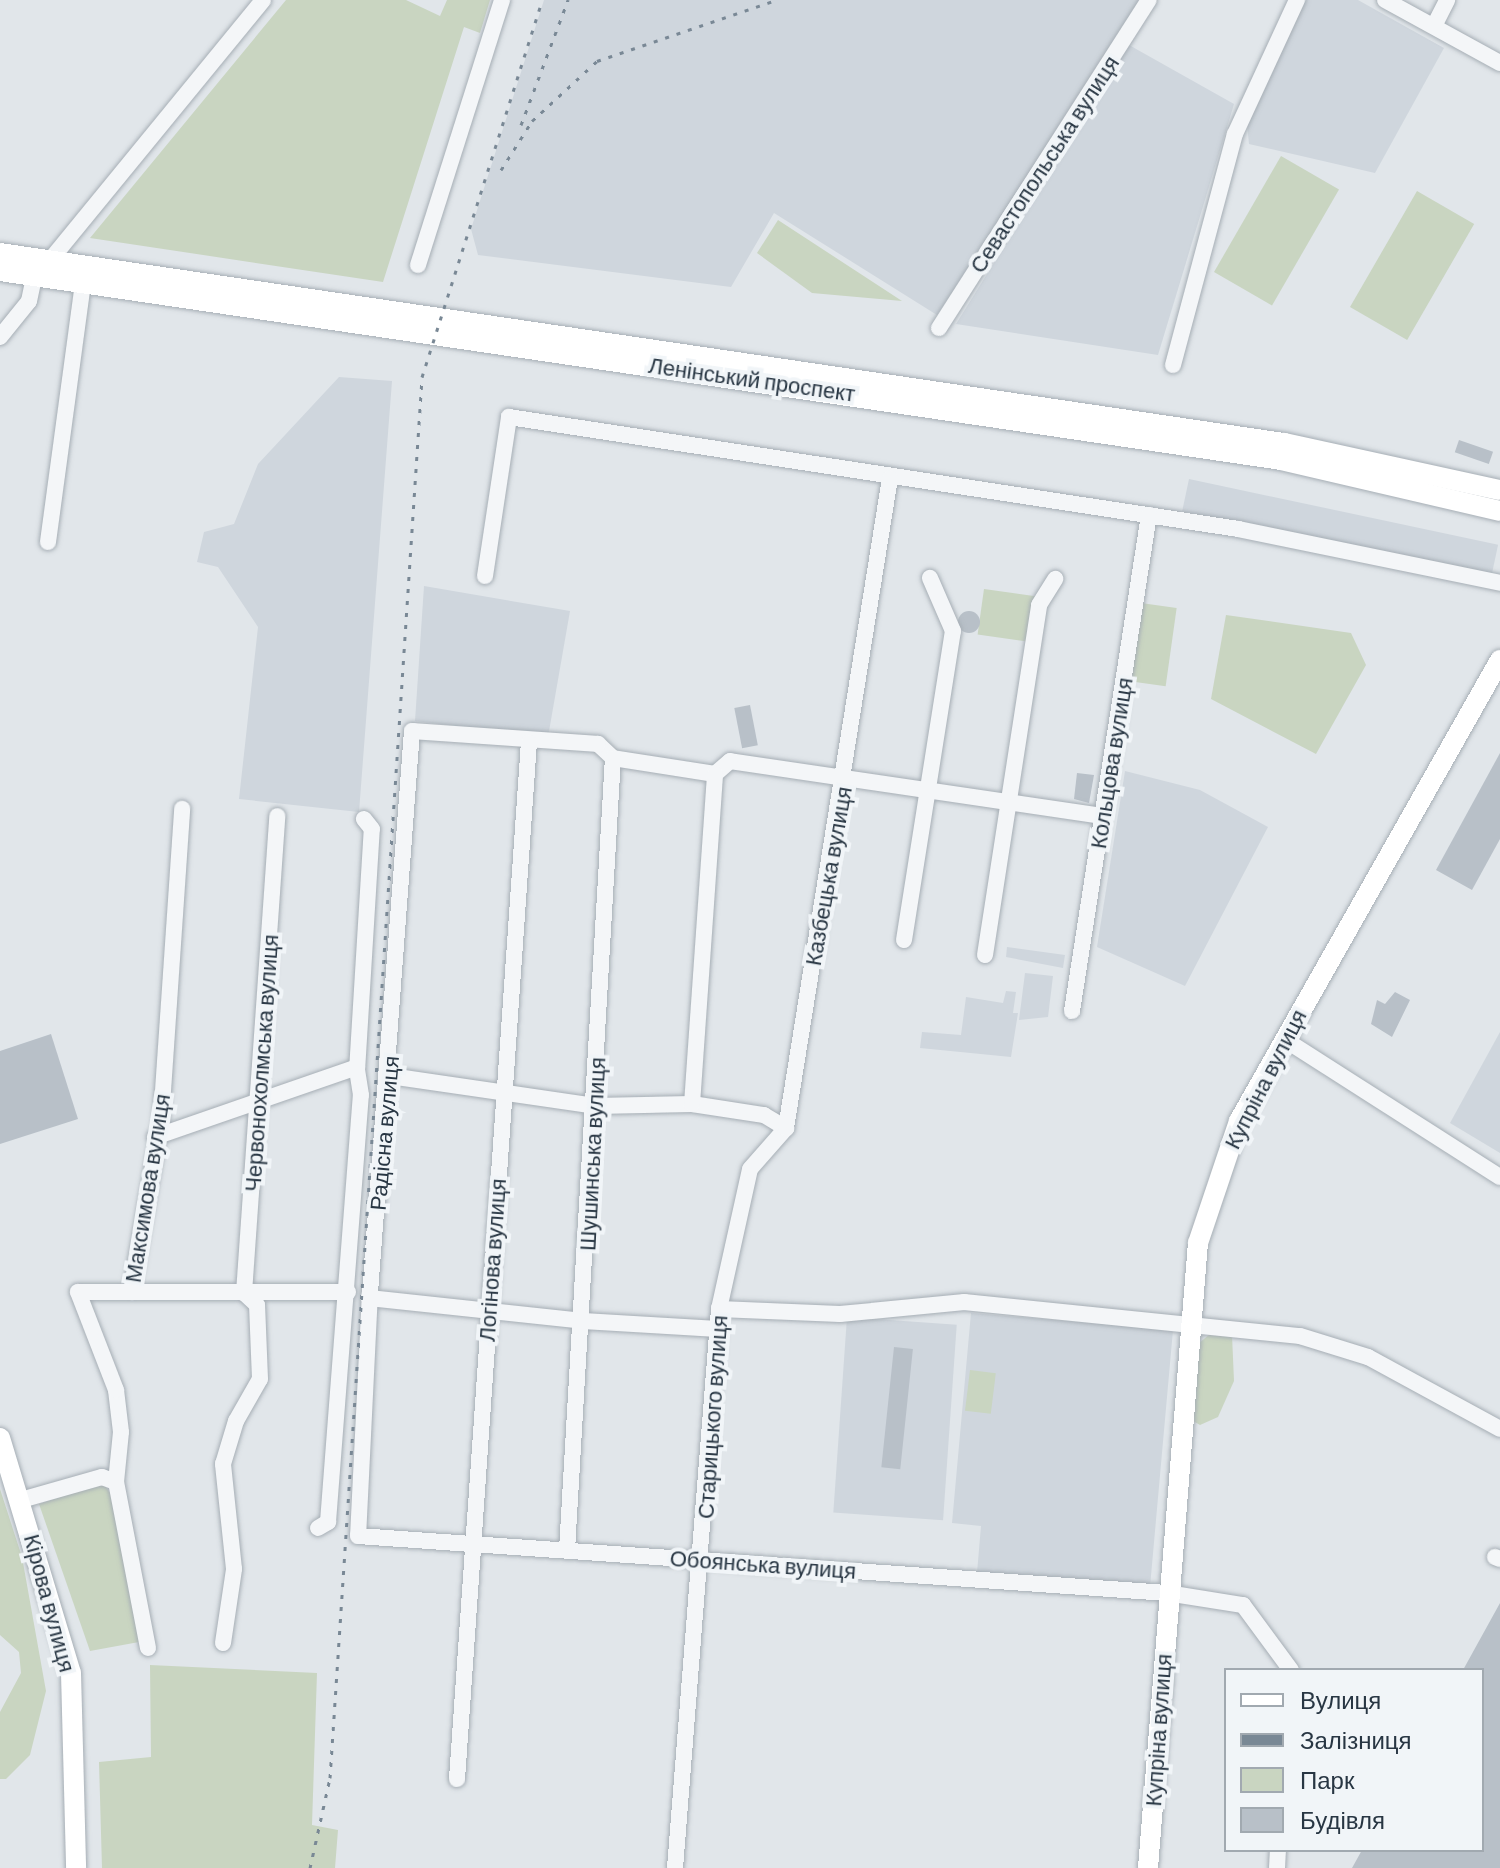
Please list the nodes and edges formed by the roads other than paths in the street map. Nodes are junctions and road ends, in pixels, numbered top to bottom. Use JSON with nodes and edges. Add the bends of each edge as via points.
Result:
{"nodes":[{"id":1,"x":263,"y":0,"type":"edge"},
{"id":2,"x":502,"y":0,"type":"edge"},
{"id":3,"x":1149,"y":0,"type":"edge"},
{"id":4,"x":1297,"y":0,"type":"edge"},
{"id":5,"x":1385,"y":0,"type":"edge"},
{"id":6,"x":1447,"y":0,"type":"edge"},
{"id":7,"x":1434,"y":26,"type":"junction"},
{"id":8,"x":1500,"y":63,"type":"edge"},
{"id":9,"x":0,"y":253,"type":"edge"},
{"id":10,"x":55,"y":259,"type":"junction"},
{"id":11,"x":418,"y":265,"type":"dead end"},
{"id":12,"x":0,"y":271,"type":"edge"},
{"id":13,"x":34,"y":278,"type":"junction"},
{"id":14,"x":55,"y":280,"type":"junction"},
{"id":15,"x":83,"y":284,"type":"junction"},
{"id":16,"x":939,"y":328,"type":"dead end"},
{"id":17,"x":0,"y":337,"type":"edge"},
{"id":18,"x":1173,"y":365,"type":"dead end"},
{"id":19,"x":890,"y":478,"type":"junction"},
{"id":20,"x":1500,"y":490,"type":"edge"},
{"id":21,"x":1500,"y":511,"type":"edge"},
{"id":22,"x":1149,"y":515,"type":"junction"},
{"id":23,"x":48,"y":542,"type":"dead end"},
{"id":24,"x":485,"y":576,"type":"dead end"},
{"id":25,"x":930,"y":578,"type":"dead end"},
{"id":26,"x":1055,"y":579,"type":"dead end"},
{"id":27,"x":1500,"y":583,"type":"edge"},
{"id":28,"x":1500,"y":660,"type":"edge"},
{"id":29,"x":529,"y":742,"type":"junction"},
{"id":30,"x":613,"y":758,"type":"junction"},
{"id":31,"x":715,"y":774,"type":"junction"},
{"id":32,"x":844,"y":781,"type":"junction"},
{"id":33,"x":927,"y":793,"type":"junction"},
{"id":34,"x":1008,"y":805,"type":"junction"},
{"id":35,"x":182,"y":809,"type":"dead end"},
{"id":36,"x":277,"y":816,"type":"dead end"},
{"id":37,"x":1102,"y":816,"type":"junction"},
{"id":38,"x":364,"y":819,"type":"dead end"},
{"id":39,"x":904,"y":940,"type":"dead end"},
{"id":40,"x":985,"y":955,"type":"dead end"},
{"id":41,"x":1072,"y":1011,"type":"dead end"},
{"id":42,"x":1284,"y":1039,"type":"junction"},
{"id":43,"x":357,"y":1067,"type":"junction"},
{"id":44,"x":390,"y":1076,"type":"junction"},
{"id":45,"x":504,"y":1093,"type":"junction"},
{"id":46,"x":260,"y":1101,"type":"junction"},
{"id":47,"x":692,"y":1104,"type":"junction"},
{"id":48,"x":595,"y":1106,"type":"junction"},
{"id":49,"x":786,"y":1128,"type":"junction"},
{"id":50,"x":155,"y":1137,"type":"junction"},
{"id":51,"x":1500,"y":1177,"type":"edge"},
{"id":52,"x":131,"y":1292,"type":"junction"},
{"id":53,"x":348,"y":1292,"type":"junction"},
{"id":54,"x":244,"y":1293,"type":"junction"},
{"id":55,"x":369,"y":1295,"type":"junction"},
{"id":56,"x":719,"y":1309,"type":"junction"},
{"id":57,"x":488,"y":1311,"type":"junction"},
{"id":58,"x":583,"y":1321,"type":"junction"},
{"id":59,"x":1190,"y":1321,"type":"junction"},
{"id":60,"x":718,"y":1329,"type":"junction"},
{"id":61,"x":1500,"y":1429,"type":"edge"},
{"id":62,"x":0,"y":1438,"type":"edge"},
{"id":63,"x":116,"y":1482,"type":"junction"},
{"id":64,"x":21,"y":1500,"type":"junction"},
{"id":65,"x":318,"y":1528,"type":"dead end"},
{"id":66,"x":358,"y":1536,"type":"joint"},
{"id":67,"x":474,"y":1543,"type":"junction"},
{"id":68,"x":567,"y":1550,"type":"junction"},
{"id":69,"x":702,"y":1559,"type":"junction"},
{"id":70,"x":1167,"y":1593,"type":"junction"},
{"id":71,"x":223,"y":1643,"type":"dead end"},
{"id":72,"x":148,"y":1648,"type":"dead end"},
{"id":73,"x":1290,"y":1668,"type":"edge"},
{"id":74,"x":457,"y":1779,"type":"dead end"},
{"id":75,"x":76,"y":1868,"type":"edge"},
{"id":76,"x":675,"y":1868,"type":"edge"},
{"id":77,"x":1148,"y":1868,"type":"edge"}],
"edges":[{"from":1,"to":10,"type":"street"},
{"from":2,"to":11,"type":"street"},
{"from":3,"to":16,"type":"street","name":"Севастопольська вулиця"},
{"from":4,"to":18,"type":"street","via":[[1235,134]]},
{"from":5,"to":7,"type":"street"},
{"from":6,"to":7,"type":"street"},
{"from":7,"to":8,"type":"street"},
{"from":9,"to":10,"type":"main road","name":"Ленінський проспект"},
{"from":10,"to":14,"type":"main road"},
{"from":10,"to":20,"type":"main road","name":"Ленінський проспект","via":[[1284,443]]},
{"from":12,"to":13,"type":"main road","name":"Ленінський проспект"},
{"from":13,"to":14,"type":"main road","name":"Ленінський проспект"},
{"from":13,"to":17,"type":"street","via":[[29,301]]},
{"from":14,"to":15,"type":"main road","name":"Ленінський проспект"},
{"from":15,"to":21,"type":"main road","name":"Ленінський проспект","via":[[1281,460]]},
{"from":15,"to":23,"type":"street"},
{"from":19,"to":22,"type":"street"},
{"from":19,"to":24,"type":"street","via":[[509,417]]},
{"from":19,"to":32,"type":"street","name":"Казбецька вулиця"},
{"from":22,"to":27,"type":"street"},
{"from":22,"to":37,"type":"street","name":"Кольцова вулиця"},
{"from":25,"to":33,"type":"street","via":[[953,631]]},
{"from":26,"to":34,"type":"street","via":[[1039,605]]},
{"from":28,"to":42,"type":"main road","name":"Купріна вулиця"},
{"from":29,"to":30,"type":"street","via":[[598,744]]},
{"from":29,"to":44,"type":"street","name":"Радісна вулиця","via":[[412,731]]},
{"from":29,"to":45,"type":"street","name":"Логінова вулиця"},
{"from":30,"to":31,"type":"street"},
{"from":30,"to":48,"type":"street","name":"Шушинська вулиця"},
{"from":31,"to":32,"type":"street","via":[[730,761]]},
{"from":31,"to":47,"type":"street"},
{"from":32,"to":33,"type":"street"},
{"from":32,"to":49,"type":"street","name":"Казбецька вулиця"},
{"from":33,"to":34,"type":"street"},
{"from":33,"to":39,"type":"street"},
{"from":34,"to":37,"type":"street"},
{"from":34,"to":40,"type":"street"},
{"from":35,"to":50,"type":"street","name":"Максимова вулиця","via":[[161,1120]]},
{"from":36,"to":46,"type":"street","name":"Червонохолмська вулиця"},
{"from":37,"to":41,"type":"street","name":"Кольцова вулиця"},
{"from":38,"to":43,"type":"street","name":"Радісна вулиця","via":[[372,829]]},
{"from":42,"to":51,"type":"street"},
{"from":42,"to":59,"type":"main road","name":"Купріна вулиця","via":[[1239,1121],[1215,1184],[1193,1271]]},
{"from":43,"to":46,"type":"street"},
{"from":43,"to":53,"type":"street","name":"Радісна вулиця","via":[[361,1095]]},
{"from":44,"to":45,"type":"street"},
{"from":44,"to":55,"type":"street","name":"Радісна вулиця"},
{"from":45,"to":48,"type":"street"},
{"from":45,"to":57,"type":"street","name":"Логінова вулиця"},
{"from":46,"to":50,"type":"street"},
{"from":46,"to":54,"type":"street","name":"Червонохолмська вулиця"},
{"from":47,"to":48,"type":"street"},
{"from":47,"to":49,"type":"street","via":[[764,1115]]},
{"from":48,"to":58,"type":"street","name":"Шушинська вулиця"},
{"from":49,"to":56,"type":"street","name":"Старицького вулиця","via":[[750,1169]]},
{"from":50,"to":52,"type":"street","name":"Максимова вулиця"},
{"from":52,"to":54,"type":"street"},
{"from":52,"to":63,"type":"street","name":"Максимова вулиця","via":[[78,1292],[116,1390],[121,1432]]},
{"from":53,"to":54,"type":"street"},
{"from":53,"to":65,"type":"street","name":"Радісна вулиця","via":[[328,1522]]},
{"from":54,"to":71,"type":"street","via":[[257,1305],[260,1379],[236,1421],[223,1464],[234,1569]]},
{"from":55,"to":57,"type":"street"},
{"from":55,"to":66,"type":"street","name":"Радісна вулиця"},
{"from":56,"to":59,"type":"street","via":[[840,1314],[964,1302]]},
{"from":56,"to":60,"type":"street","name":"Старицького вулиця"},
{"from":57,"to":58,"type":"street"},
{"from":57,"to":67,"type":"street","name":"Логінова вулиця"},
{"from":58,"to":60,"type":"street"},
{"from":58,"to":68,"type":"street","name":"Шушинська вулиця"},
{"from":59,"to":61,"type":"street","via":[[1335,1342]]},
{"from":59,"to":70,"type":"main road","name":"Купріна вулиця"},
{"from":60,"to":69,"type":"street","name":"Старицького вулиця"},
{"from":62,"to":64,"type":"main road","name":"Кірова вулиця"},
{"from":63,"to":64,"type":"street","via":[[102,1477]]},
{"from":63,"to":72,"type":"street","name":"Максимова вулиця"},
{"from":64,"to":75,"type":"main road","name":"Кірова вулиця","via":[[71,1673]]},
{"from":66,"to":67,"type":"street","name":"Обоянська вулиця"},
{"from":67,"to":68,"type":"street","name":"Обоянська вулиця"},
{"from":67,"to":74,"type":"street","name":"Логінова вулиця"},
{"from":68,"to":69,"type":"street","name":"Обоянська вулиця"},
{"from":69,"to":70,"type":"street","name":"Обоянська вулиця"},
{"from":69,"to":76,"type":"street","name":"Старицького вулиця"},
{"from":70,"to":73,"type":"street","via":[[1243,1605]]},
{"from":70,"to":77,"type":"main road","name":"Купріна вулиця"}]}
